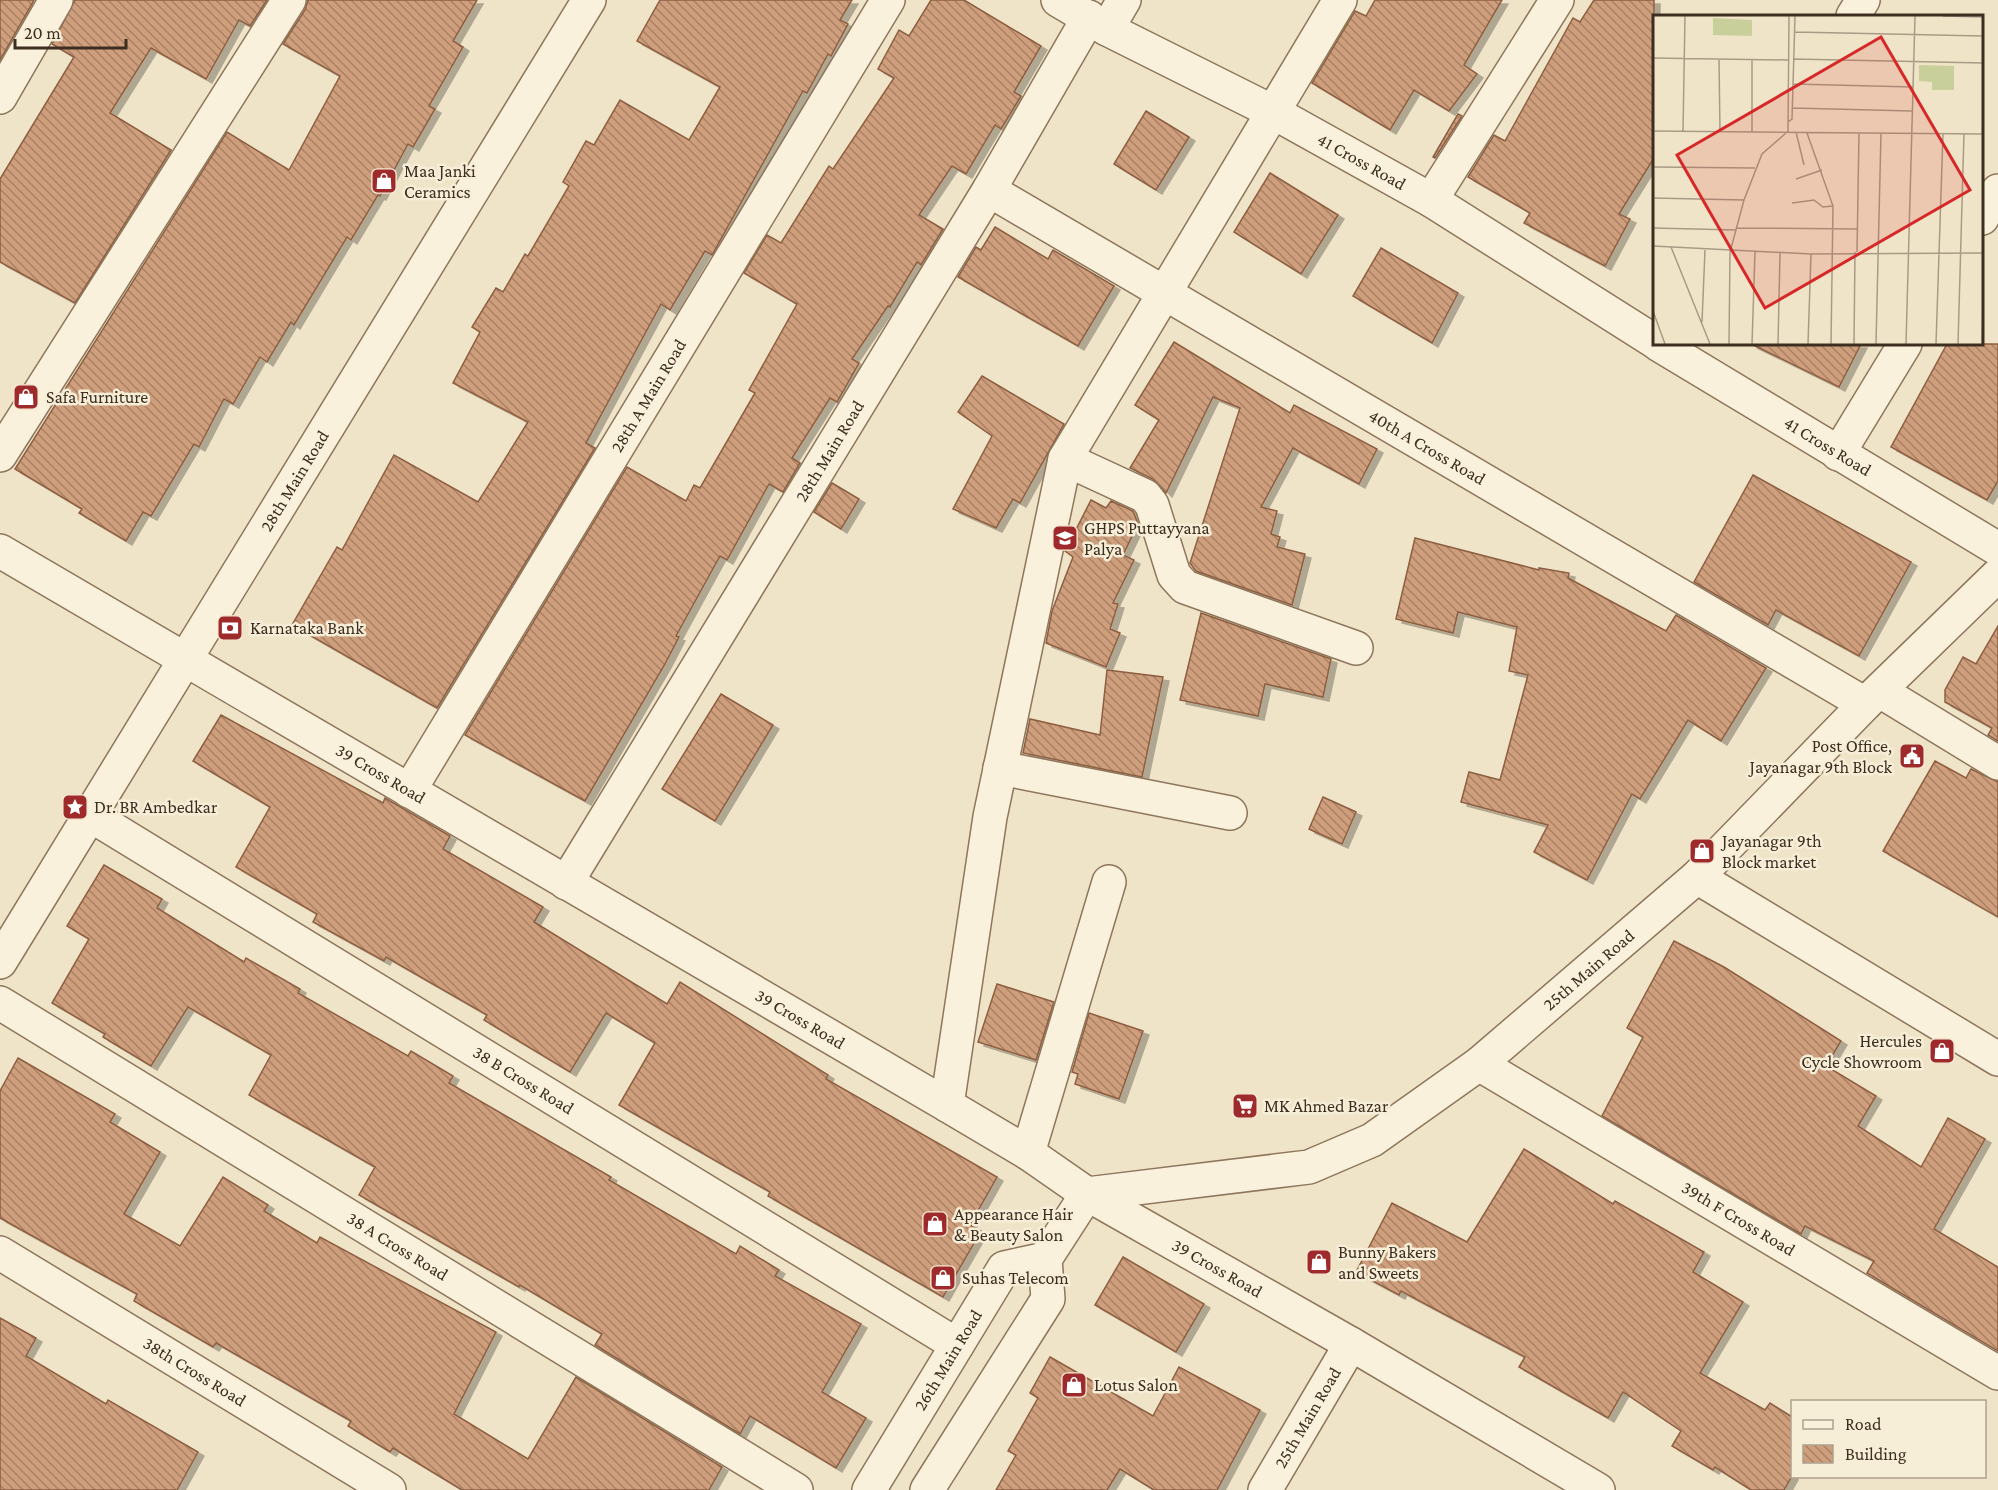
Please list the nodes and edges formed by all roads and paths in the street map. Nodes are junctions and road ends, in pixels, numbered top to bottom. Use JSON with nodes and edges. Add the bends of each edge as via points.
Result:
{"nodes":[{"id":1,"x":56,"y":0,"type":"edge"},
{"id":2,"x":289,"y":0,"type":"edge"},
{"id":3,"x":589,"y":0,"type":"edge"},
{"id":4,"x":888,"y":0,"type":"edge"},
{"id":5,"x":1058,"y":0,"type":"edge"},
{"id":6,"x":1124,"y":0,"type":"edge"},
{"id":7,"x":1340,"y":0,"type":"edge"},
{"id":8,"x":1557,"y":0,"type":"edge"},
{"id":9,"x":1863,"y":0,"type":"edge"},
{"id":10,"x":1854,"y":15,"type":"edge"},
{"id":11,"x":1098,"y":23,"type":"junction"},
{"id":12,"x":0,"y":97,"type":"edge"},
{"id":13,"x":1273,"y":112,"type":"junction"},
{"id":14,"x":989,"y":190,"type":"junction"},
{"id":15,"x":1998,"y":191,"type":"edge"},
{"id":16,"x":1431,"y":200,"type":"junction"},
{"id":17,"x":1983,"y":216,"type":"edge"},
{"id":18,"x":1164,"y":291,"type":"junction"},
{"id":19,"x":1653,"y":340,"type":"edge"},
{"id":20,"x":1661,"y":345,"type":"edge"},
{"id":21,"x":1904,"y":345,"type":"edge"},
{"id":22,"x":1838,"y":454,"type":"junction"},
{"id":23,"x":0,"y":455,"type":"edge"},
{"id":24,"x":1065,"y":459,"type":"junction"},
{"id":25,"x":1998,"y":549,"type":"edge"},
{"id":26,"x":0,"y":551,"type":"edge"},
{"id":27,"x":1998,"y":575,"type":"edge"},
{"id":28,"x":1356,"y":648,"type":"dead end"},
{"id":29,"x":185,"y":660,"type":"junction"},
{"id":30,"x":1872,"y":698,"type":"junction"},
{"id":31,"x":1998,"y":763,"type":"edge"},
{"id":32,"x":1000,"y":768,"type":"junction"},
{"id":33,"x":409,"y":791,"type":"junction"},
{"id":34,"x":1230,"y":813,"type":"dead end"},
{"id":35,"x":90,"y":815,"type":"junction"},
{"id":36,"x":1697,"y":877,"type":"junction"},
{"id":37,"x":1109,"y":882,"type":"dead end"},
{"id":38,"x":566,"y":883,"type":"junction"},
{"id":39,"x":0,"y":962,"type":"edge"},
{"id":40,"x":0,"y":1003,"type":"edge"},
{"id":41,"x":1998,"y":1059,"type":"edge"},
{"id":42,"x":1479,"y":1064,"type":"junction"},
{"id":43,"x":947,"y":1105,"type":"junction"},
{"id":44,"x":1028,"y":1153,"type":"junction"},
{"id":45,"x":1087,"y":1194,"type":"junction"},
{"id":46,"x":0,"y":1253,"type":"edge"},
{"id":47,"x":1045,"y":1259,"type":"junction"},
{"id":48,"x":1351,"y":1344,"type":"junction"},
{"id":49,"x":957,"y":1346,"type":"junction"},
{"id":50,"x":1998,"y":1373,"type":"edge"},
{"id":51,"x":1587,"y":1487,"type":"edge"},
{"id":52,"x":389,"y":1490,"type":"edge"},
{"id":53,"x":796,"y":1490,"type":"edge"},
{"id":54,"x":869,"y":1490,"type":"edge"},
{"id":55,"x":927,"y":1490,"type":"edge"},
{"id":56,"x":1265,"y":1490,"type":"edge"}],
"edges":[{"from":1,"to":12,"type":"street"},
{"from":2,"to":23,"type":"street"},
{"from":3,"to":29,"type":"street","name":"28th Main Road"},
{"from":4,"to":33,"type":"street","name":"28th A Main Road"},
{"from":5,"to":11,"type":"street","name":"41 Cross Road"},
{"from":6,"to":11,"type":"street","name":"28th Main Road"},
{"from":7,"to":13,"type":"street"},
{"from":8,"to":16,"type":"street"},
{"from":9,"to":10,"type":"street"},
{"from":11,"to":13,"type":"street","name":"41 Cross Road"},
{"from":11,"to":14,"type":"street","name":"28th Main Road"},
{"from":13,"to":16,"type":"street","name":"41 Cross Road"},
{"from":13,"to":18,"type":"street"},
{"from":14,"to":18,"type":"street","name":"40th A Cross Road"},
{"from":14,"to":38,"type":"street","name":"28th Main Road"},
{"from":15,"to":17,"type":"street"},
{"from":16,"to":19,"type":"street","name":"41 Cross Road"},
{"from":18,"to":24,"type":"street"},
{"from":18,"to":30,"type":"street","name":"40th A Cross Road"},
{"from":20,"to":22,"type":"street","name":"41 Cross Road"},
{"from":21,"to":22,"type":"street"},
{"from":22,"to":25,"type":"street","name":"41 Cross Road"},
{"from":24,"to":28,"type":"street","via":[[1145,496],[1152,505],[1174,575],[1185,587]]},
{"from":24,"to":32,"type":"street"},
{"from":26,"to":29,"type":"street","name":"39 Cross Road"},
{"from":27,"to":30,"type":"street","name":"25th Main Road"},
{"from":29,"to":33,"type":"street","name":"39 Cross Road"},
{"from":29,"to":35,"type":"street","name":"28th Main Road"},
{"from":30,"to":31,"type":"street","name":"40th A Cross Road"},
{"from":30,"to":36,"type":"street","name":"25th Main Road"},
{"from":32,"to":34,"type":"street"},
{"from":32,"to":43,"type":"street"},
{"from":33,"to":38,"type":"street","name":"39 Cross Road"},
{"from":35,"to":39,"type":"street","name":"28th Main Road"},
{"from":35,"to":49,"type":"street","name":"38 B Cross Road"},
{"from":36,"to":41,"type":"street"},
{"from":36,"to":42,"type":"street","name":"25th Main Road"},
{"from":37,"to":44,"type":"street"},
{"from":38,"to":43,"type":"street","name":"39 Cross Road"},
{"from":40,"to":53,"type":"street","name":"38 A Cross Road"},
{"from":42,"to":45,"type":"street","name":"25th Main Road","via":[[1372,1140],[1309,1167]]},
{"from":42,"to":50,"type":"street","name":"39th F Cross Road"},
{"from":43,"to":44,"type":"street","name":"39 Cross Road"},
{"from":44,"to":45,"type":"street","name":"39 Cross Road"},
{"from":45,"to":47,"type":"street"},
{"from":45,"to":48,"type":"street","name":"39 Cross Road"},
{"from":46,"to":52,"type":"street","name":"38th Cross Road"},
{"from":47,"to":49,"type":"street","name":"26th Main Road","via":[[1004,1268]]},
{"from":47,"to":55,"type":"street","via":[[1048,1299]]},
{"from":48,"to":51,"type":"street","name":"39 Cross Road"},
{"from":48,"to":56,"type":"street","name":"25th Main Road"},
{"from":49,"to":54,"type":"street","name":"26th Main Road"}]}
